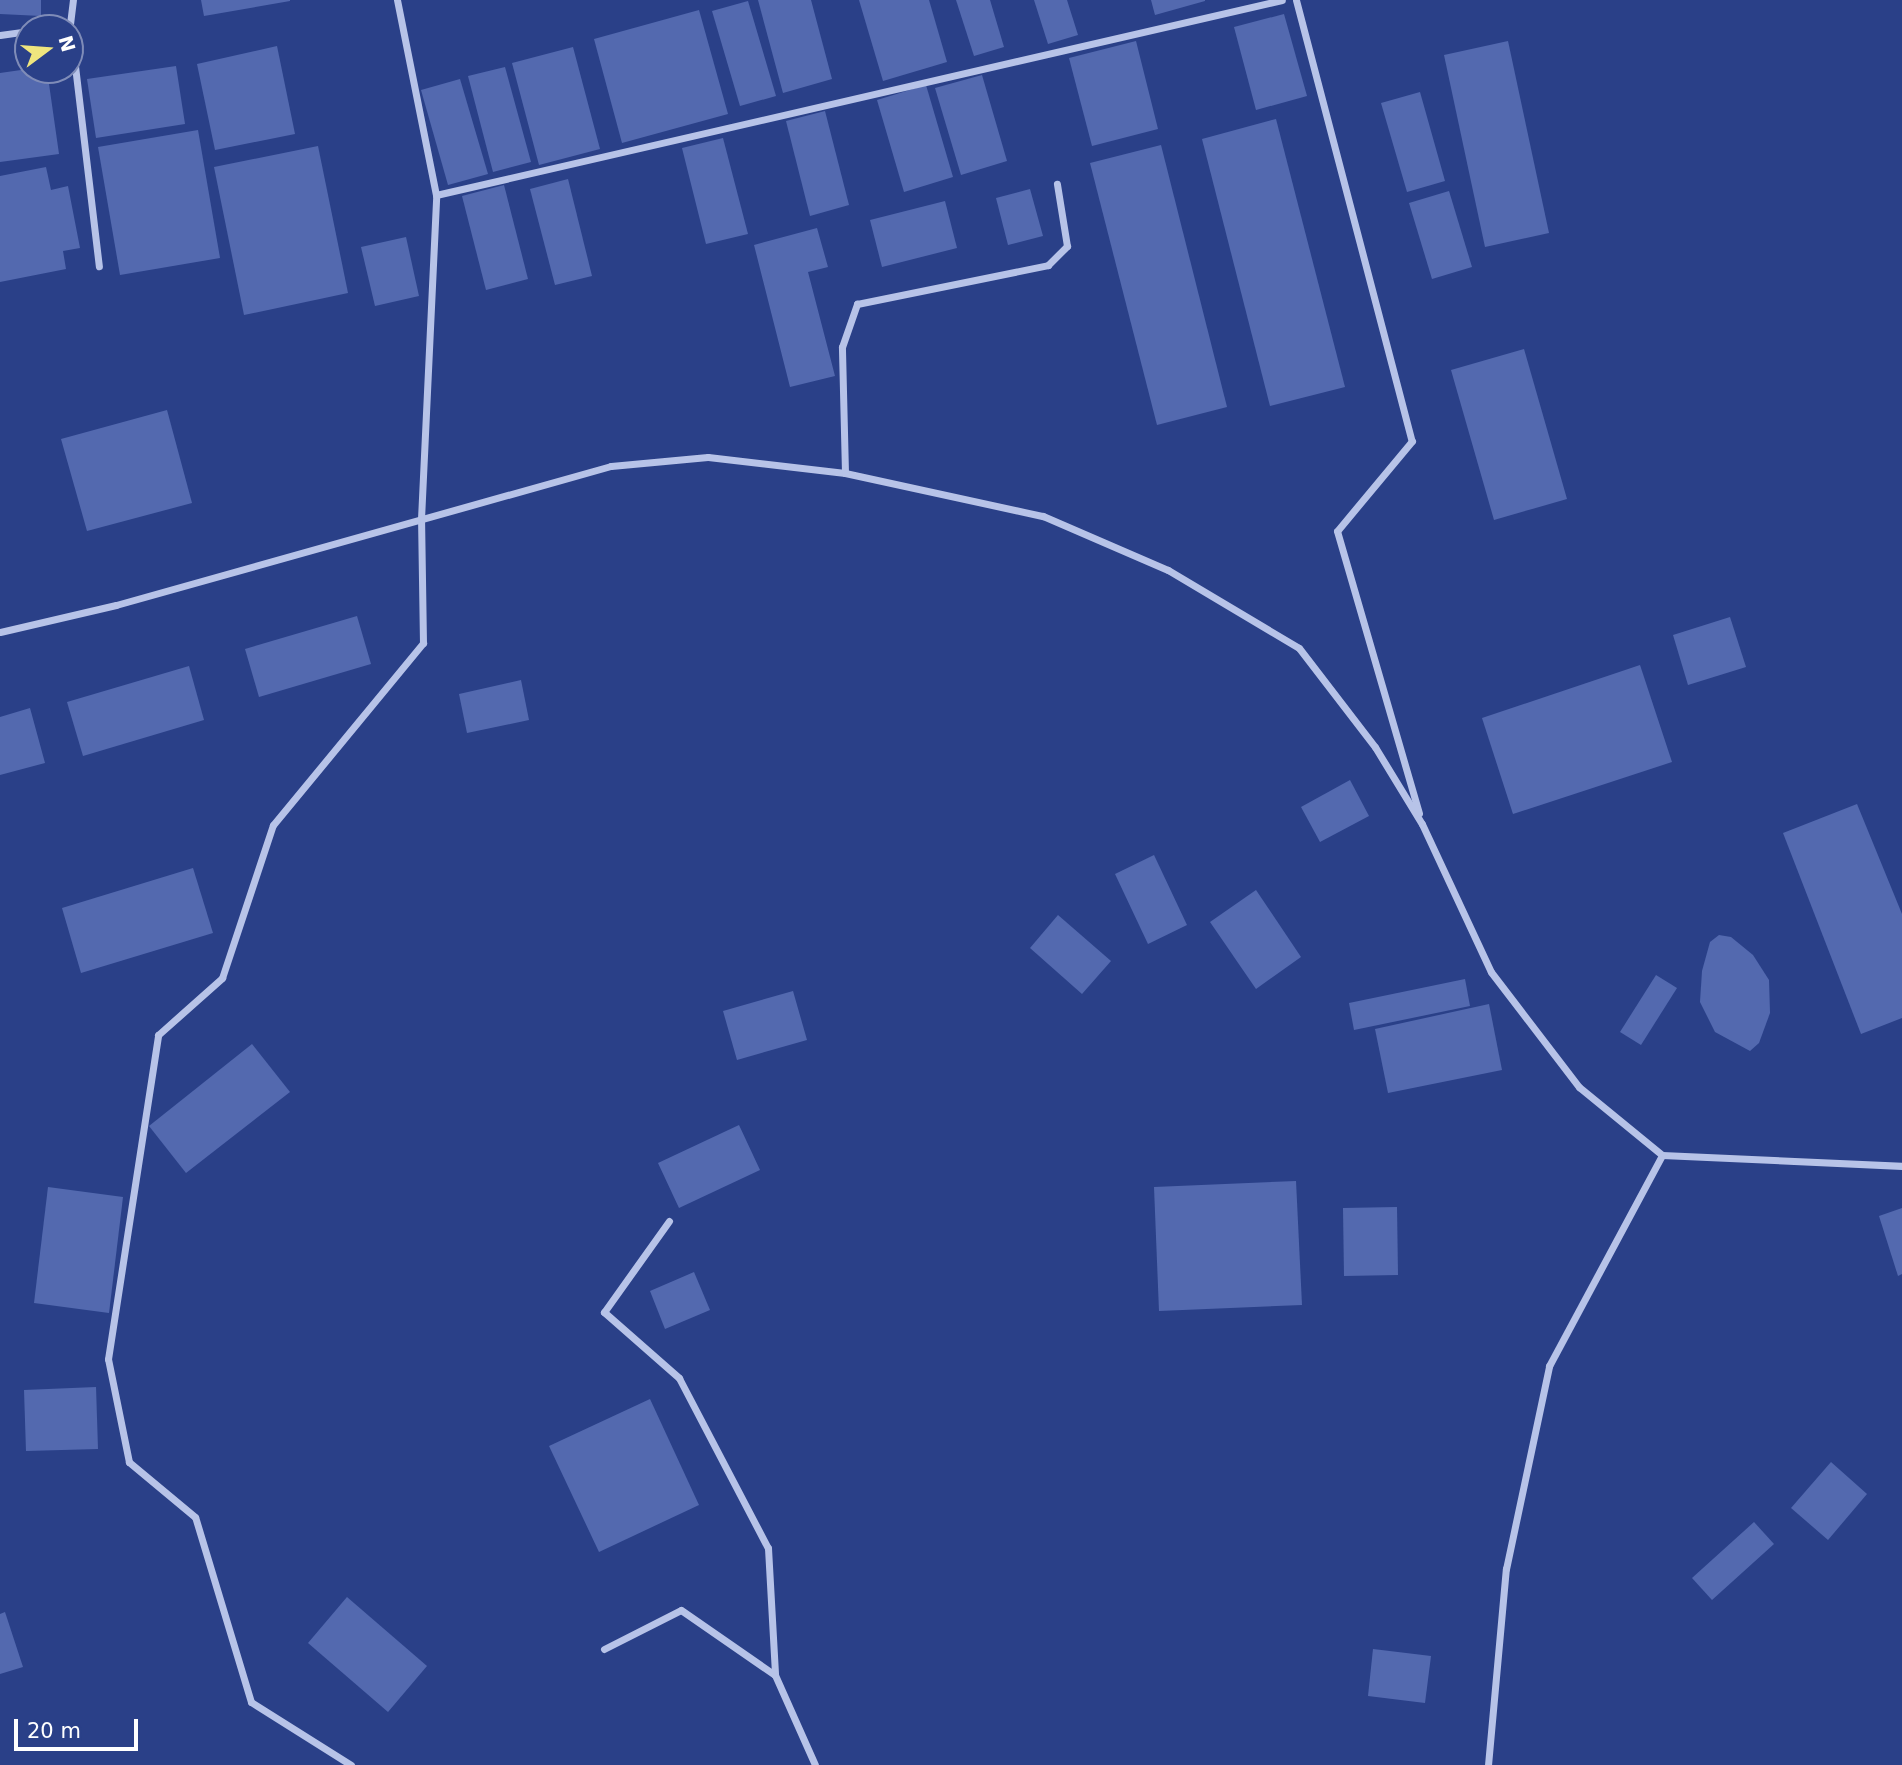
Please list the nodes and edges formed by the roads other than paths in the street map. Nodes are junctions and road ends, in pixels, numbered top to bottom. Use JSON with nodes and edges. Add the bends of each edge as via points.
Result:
{"nodes":[{"id":1,"x":397,"y":0,"type":"edge"},
{"id":2,"x":1282,"y":0,"type":"edge"},
{"id":3,"x":1296,"y":0,"type":"edge"},
{"id":4,"x":77,"y":84,"type":"edge"},
{"id":5,"x":1057,"y":184,"type":"dead end"},
{"id":6,"x":436,"y":195,"type":"junction"},
{"id":7,"x":99,"y":266,"type":"dead end"},
{"id":8,"x":845,"y":473,"type":"junction"},
{"id":9,"x":421,"y":519,"type":"junction"},
{"id":10,"x":0,"y":632,"type":"edge"},
{"id":11,"x":1422,"y":824,"type":"junction"},
{"id":12,"x":1662,"y":1155,"type":"junction"},
{"id":13,"x":1902,"y":1166,"type":"edge"},
{"id":14,"x":669,"y":1221,"type":"dead end"},
{"id":15,"x":604,"y":1649,"type":"dead end"},
{"id":16,"x":775,"y":1675,"type":"junction"},
{"id":17,"x":335,"y":1755,"type":"junction"},
{"id":18,"x":334,"y":1765,"type":"edge"},
{"id":19,"x":351,"y":1765,"type":"edge"},
{"id":20,"x":815,"y":1765,"type":"edge"},
{"id":21,"x":1488,"y":1765,"type":"edge"}],
"edges":[{"from":1,"to":6,"type":"street"},
{"from":2,"to":6,"type":"street"},
{"from":3,"to":11,"type":"street","via":[[1412,442],[1337,531]]},
{"from":4,"to":7,"type":"street"},
{"from":5,"to":8,"type":"street","via":[[1068,246],[1048,265],[857,304],[842,346]]},
{"from":6,"to":9,"type":"street"},
{"from":8,"to":9,"type":"street","via":[[708,457],[611,466]]},
{"from":8,"to":11,"type":"street","via":[[1043,516],[1168,570],[1299,648],[1375,747]]},
{"from":9,"to":10,"type":"street","via":[[116,605]]},
{"from":9,"to":17,"type":"street","via":[[423,643],[273,825],[222,978],[158,1035],[108,1359],[128,1462],[195,1517],[251,1702]]},
{"from":11,"to":12,"type":"street","via":[[1491,972],[1579,1087]]},
{"from":12,"to":13,"type":"street"},
{"from":12,"to":21,"type":"street","via":[[1549,1366],[1506,1569]]},
{"from":14,"to":16,"type":"street","via":[[604,1312],[679,1378],[768,1548]]},
{"from":15,"to":16,"type":"street","via":[[681,1610]]},
{"from":16,"to":20,"type":"street"},
{"from":17,"to":18,"type":"street"},
{"from":17,"to":19,"type":"street"}]}
